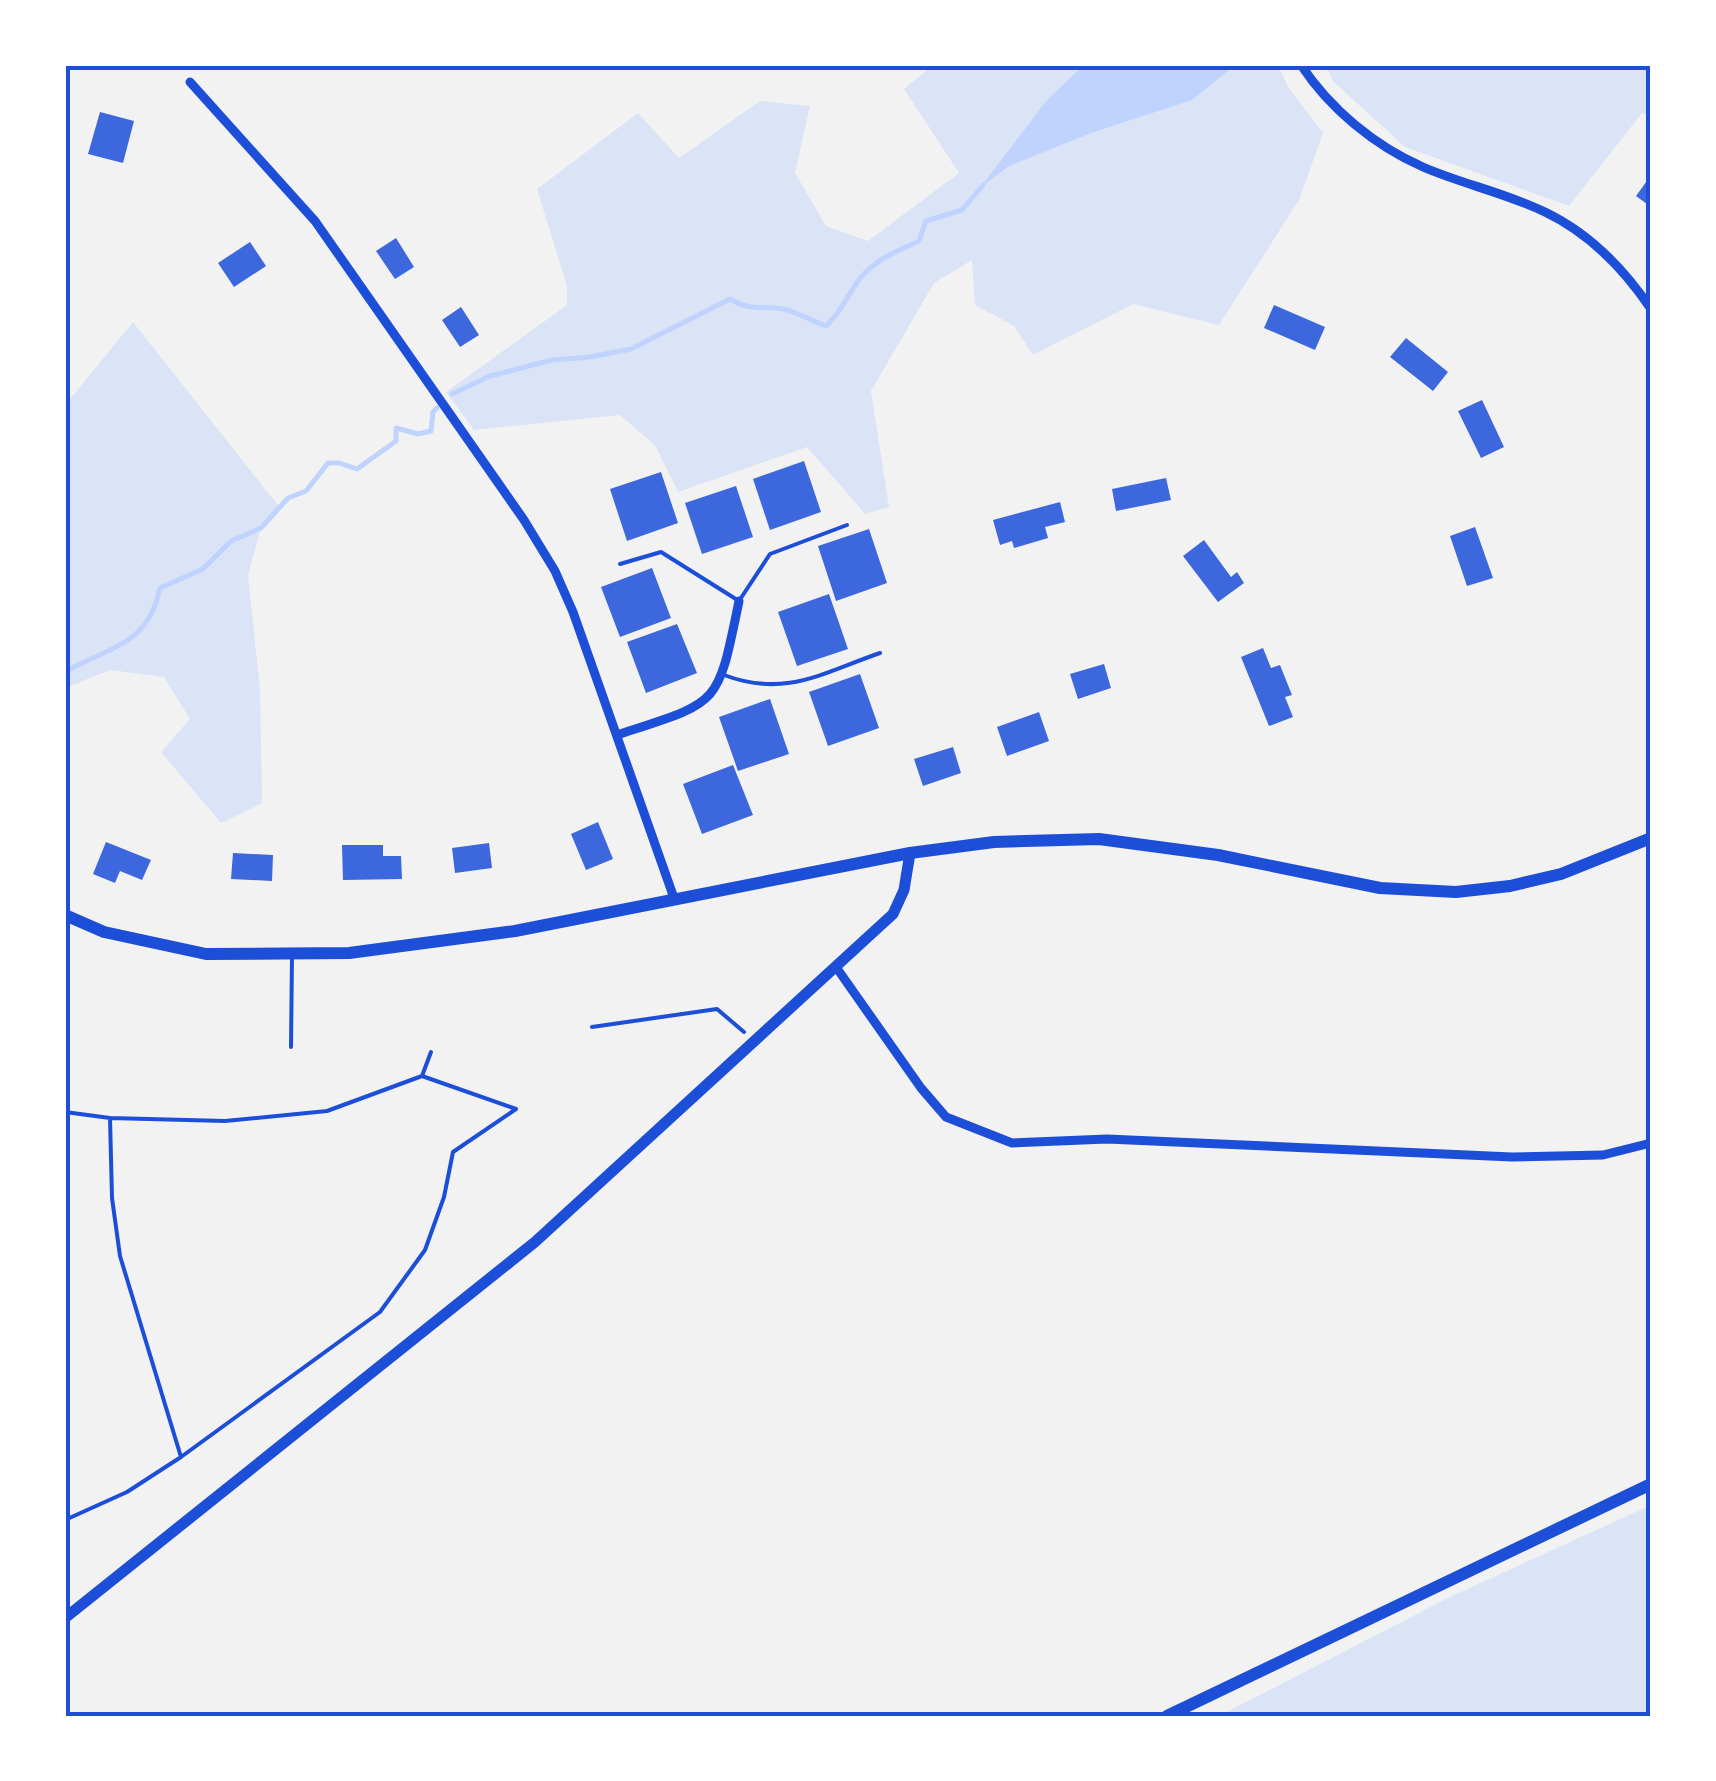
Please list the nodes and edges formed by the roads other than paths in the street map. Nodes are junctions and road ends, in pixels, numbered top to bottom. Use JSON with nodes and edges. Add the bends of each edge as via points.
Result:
{"nodes":[{"id":1,"x":1301,"y":65,"type":"edge"},
{"id":2,"x":190,"y":82,"type":"dead end"},
{"id":3,"x":1651,"y":309,"type":"edge"},
{"id":4,"x":846,"y":525,"type":"dead end"},
{"id":5,"x":620,"y":564,"type":"dead end"},
{"id":6,"x":739,"y":600,"type":"junction"},
{"id":7,"x":880,"y":653,"type":"dead end"},
{"id":8,"x":724,"y":675,"type":"junction"},
{"id":9,"x":617,"y":735,"type":"junction"},
{"id":10,"x":1651,"y":838,"type":"edge"},
{"id":11,"x":910,"y":853,"type":"junction"},
{"id":12,"x":674,"y":898,"type":"junction"},
{"id":13,"x":65,"y":915,"type":"edge"},
{"id":14,"x":292,"y":955,"type":"junction"},
{"id":15,"x":836,"y":967,"type":"junction"},
{"id":16,"x":291,"y":1046,"type":"dead end"},
{"id":17,"x":1651,"y":1143,"type":"edge"},
{"id":18,"x":1651,"y":1484,"type":"edge"},
{"id":19,"x":65,"y":1618,"type":"edge"},
{"id":20,"x":1167,"y":1716,"type":"edge"}],
"edges":[{"from":1,"to":3,"type":"street","via":[[1360,130],[1384,146],[1567,225],[1612,260]]},
{"from":2,"to":9,"type":"street","via":[[316,221],[524,520],[567,598]]},
{"from":4,"to":6,"type":"lane","via":[[770,554]]},
{"from":5,"to":6,"type":"lane","via":[[661,552]]},
{"from":6,"to":8,"type":"street"},
{"from":7,"to":8,"type":"lane","via":[[786,685],[752,685]]},
{"from":8,"to":9,"type":"street","via":[[693,710]]},
{"from":9,"to":12,"type":"street"},
{"from":10,"to":11,"type":"main road","via":[[1561,874],[1456,892],[1380,888],[1218,855],[1099,840],[994,842]]},
{"from":11,"to":12,"type":"main road"},
{"from":11,"to":15,"type":"street","via":[[893,914]]},
{"from":12,"to":14,"type":"main road","via":[[515,931]]},
{"from":13,"to":14,"type":"main road","via":[[104,932],[206,954]]},
{"from":14,"to":16,"type":"lane"},
{"from":15,"to":17,"type":"street","via":[[946,1117],[1012,1143],[1107,1139],[1512,1157],[1603,1156]]},
{"from":15,"to":19,"type":"street","via":[[536,1242]]},
{"from":18,"to":20,"type":"main road"}]}
